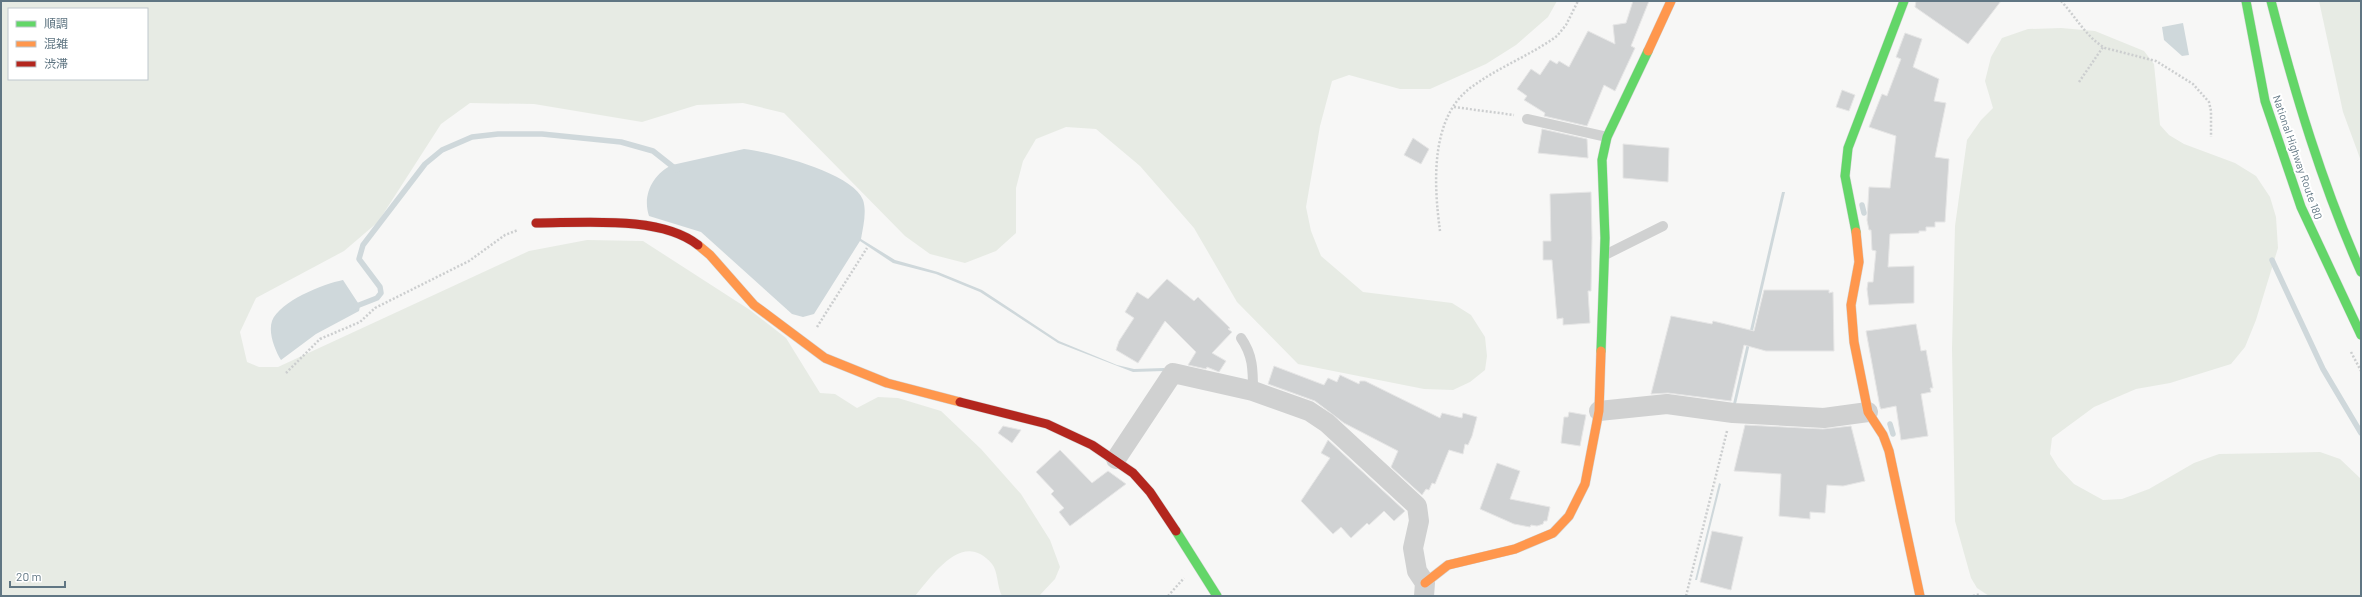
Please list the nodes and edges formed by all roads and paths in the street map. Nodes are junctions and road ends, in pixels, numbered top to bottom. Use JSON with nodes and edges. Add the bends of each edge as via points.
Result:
{"nodes":[{"id":1,"x":1578,"y":1,"type":"edge"},
{"id":2,"x":1671,"y":1,"type":"edge"},
{"id":3,"x":1904,"y":1,"type":"edge"},
{"id":4,"x":2061,"y":1,"type":"edge"},
{"id":5,"x":2246,"y":1,"type":"edge"},
{"id":6,"x":2271,"y":1,"type":"edge"},
{"id":7,"x":2103,"y":47,"type":"junction"},
{"id":8,"x":2079,"y":82,"type":"dead end"},
{"id":9,"x":1454,"y":107,"type":"junction"},
{"id":10,"x":1527,"y":119,"type":"joint"},
{"id":11,"x":1607,"y":137,"type":"junction"},
{"id":12,"x":2211,"y":137,"type":"dead end"},
{"id":13,"x":536,"y":223,"type":"joint"},
{"id":14,"x":1663,"y":226,"type":"dead end"},
{"id":15,"x":1440,"y":231,"type":"dead end"},
{"id":16,"x":867,"y":248,"type":"dead end"},
{"id":17,"x":1604,"y":255,"type":"junction"},
{"id":18,"x":2361,"y":272,"type":"edge"},
{"id":19,"x":2361,"y":335,"type":"edge"},
{"id":20,"x":1241,"y":338,"type":"dead end"},
{"id":21,"x":806,"y":344,"type":"junction"},
{"id":22,"x":286,"y":373,"type":"dead end"},
{"id":23,"x":1253,"y":390,"type":"junction"},
{"id":24,"x":1599,"y":411,"type":"junction"},
{"id":25,"x":1730,"y":412,"type":"junction"},
{"id":26,"x":1868,"y":412,"type":"junction"},
{"id":27,"x":1116,"y":459,"type":"junction"},
{"id":28,"x":1425,"y":590,"type":"edge"},
{"id":29,"x":1980,"y":594,"type":"dead end"},
{"id":30,"x":1217,"y":596,"type":"edge"},
{"id":31,"x":1686,"y":596,"type":"edge"},
{"id":32,"x":1920,"y":596,"type":"edge"},
{"id":33,"x":1973,"y":596,"type":"edge"}],
"edges":[{"from":1,"to":9,"type":"path","via":[[1566,25],[1557,36],[1471,87]]},
{"from":2,"to":11,"type":"main road"},
{"from":3,"to":26,"type":"main road","via":[[1848,148],[1845,176],[1859,246],[1859,262],[1851,299],[1851,321]]},
{"from":4,"to":7,"type":"path","via":[[2089,36]]},
{"from":5,"to":19,"type":"main road","name":"National Highway Route 180","via":[[2265,101],[2301,207]]},
{"from":6,"to":18,"type":"main road","name":"National Highway Route 180","via":[[2313,152],[2338,223]]},
{"from":7,"to":8,"type":"path"},
{"from":7,"to":12,"type":"path","via":[[2156,61],[2193,84],[2209,102]]},
{"from":9,"to":10,"type":"path","via":[[1515,115]]},
{"from":9,"to":15,"type":"path","via":[[1445,123],[1436,163]]},
{"from":10,"to":11,"type":"lane"},
{"from":11,"to":17,"type":"main road","via":[[1602,160]]},
{"from":13,"to":21,"type":"main road","via":[[634,223],[673,233],[694,242],[710,255],[754,305]]},
{"from":13,"to":22,"type":"path","via":[[505,235],[470,261],[375,308],[360,322],[320,339]]},
{"from":14,"to":17,"type":"lane"},
{"from":16,"to":21,"type":"path"},
{"from":17,"to":24,"type":"main road"},
{"from":20,"to":23,"type":"lane","via":[[1250,354]]},
{"from":21,"to":27,"type":"main road","via":[[825,358],[887,383],[1047,424]]},
{"from":23,"to":27,"type":"street","via":[[1173,373]]},
{"from":23,"to":28,"type":"street","via":[[1279,398],[1315,415],[1413,501],[1420,513],[1413,548],[1417,571]]},
{"from":24,"to":25,"type":"street","via":[[1667,404]]},
{"from":24,"to":28,"type":"main road","via":[[1585,484],[1577,502],[1562,524],[1553,532],[1529,544],[1448,564]]},
{"from":25,"to":26,"type":"street","via":[[1824,418]]},
{"from":25,"to":31,"type":"path"},
{"from":26,"to":32,"type":"main road","via":[[1889,451]]},
{"from":27,"to":30,"type":"main road","via":[[1150,492]]},
{"from":29,"to":33,"type":"path"}]}
